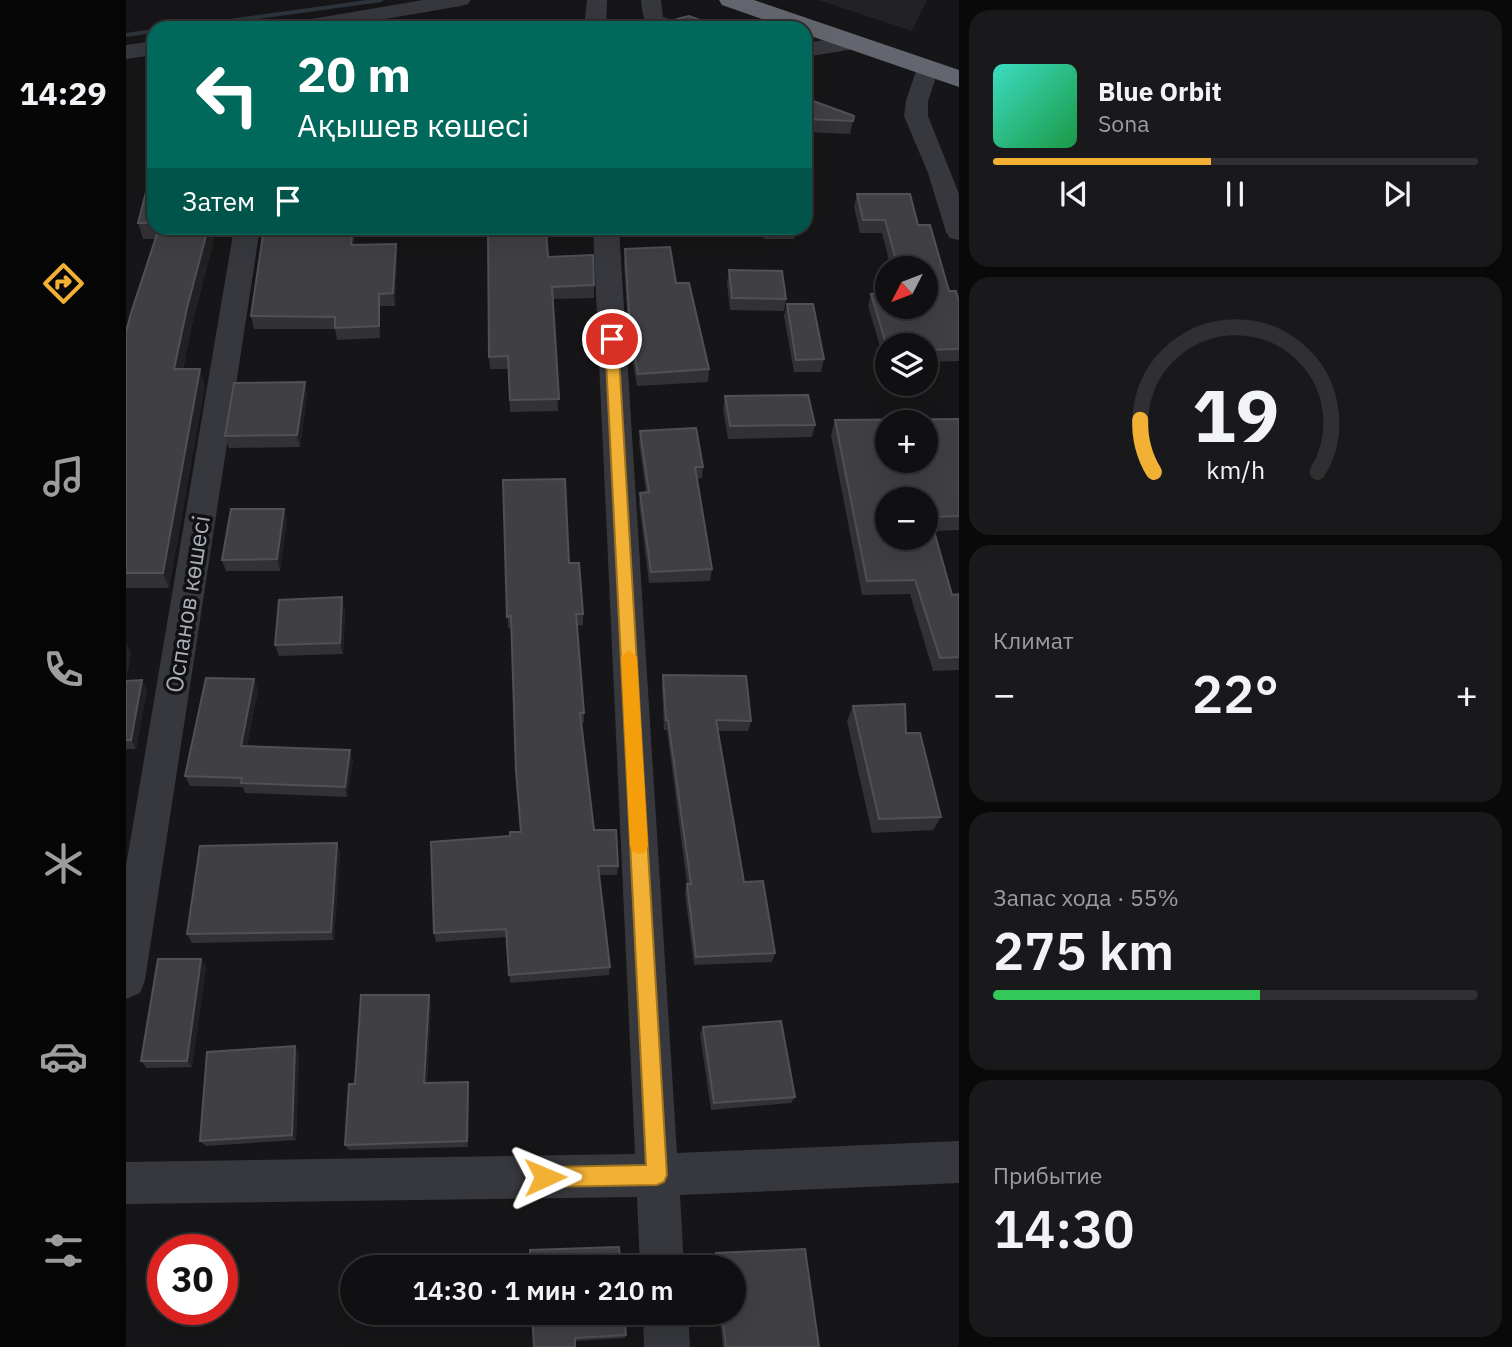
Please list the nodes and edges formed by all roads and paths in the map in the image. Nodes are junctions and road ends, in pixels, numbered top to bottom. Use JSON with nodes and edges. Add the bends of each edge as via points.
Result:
{"nodes":[{"id":1,"x":461,"y":0,"type":"edge"},
{"id":2,"x":597,"y":0,"type":"edge"},
{"id":3,"x":651,"y":0,"type":"edge"},
{"id":4,"x":731,"y":0,"type":"edge"},
{"id":5,"x":336,"y":21,"type":"edge"},
{"id":6,"x":595,"y":21,"type":"edge"},
{"id":7,"x":656,"y":21,"type":"edge"},
{"id":8,"x":790,"y":21,"type":"edge"},
{"id":9,"x":812,"y":29,"type":"edge"},
{"id":10,"x":852,"y":43,"type":"junction"},
{"id":11,"x":147,"y":49,"type":"edge"},
{"id":12,"x":812,"y":49,"type":"edge"},
{"id":13,"x":126,"y":52,"type":"edge"},
{"id":14,"x":928,"y":68,"type":"junction"},
{"id":15,"x":959,"y":79,"type":"edge"},
{"id":16,"x":959,"y":232,"type":"edge"},
{"id":17,"x":246,"y":235,"type":"edge"},
{"id":18,"x":606,"y":235,"type":"edge"},
{"id":19,"x":126,"y":980,"type":"edge"},
{"id":20,"x":959,"y":1162,"type":"edge"},
{"id":21,"x":657,"y":1175,"type":"junction"},
{"id":22,"x":126,"y":1183,"type":"edge"},
{"id":23,"x":661,"y":1255,"type":"edge"},
{"id":24,"x":666,"y":1325,"type":"edge"},
{"id":25,"x":667,"y":1347,"type":"edge"}],
"edges":[{"from":1,"to":5,"type":"street"},
{"from":2,"to":6,"type":"street"},
{"from":3,"to":7,"type":"street"},
{"from":4,"to":8,"type":"highway"},
{"from":9,"to":10,"type":"highway"},
{"from":10,"to":12,"type":"street"},
{"from":10,"to":14,"type":"highway"},
{"from":11,"to":13,"type":"street"},
{"from":14,"to":15,"type":"highway"},
{"from":14,"to":16,"type":"street","via":[[916,116]]},
{"from":17,"to":19,"type":"street","name":"Оспанов көшесі"},
{"from":18,"to":21,"type":"street"},
{"from":20,"to":21,"type":"street"},
{"from":21,"to":22,"type":"street"},
{"from":21,"to":23,"type":"street"},
{"from":24,"to":25,"type":"street"}]}
